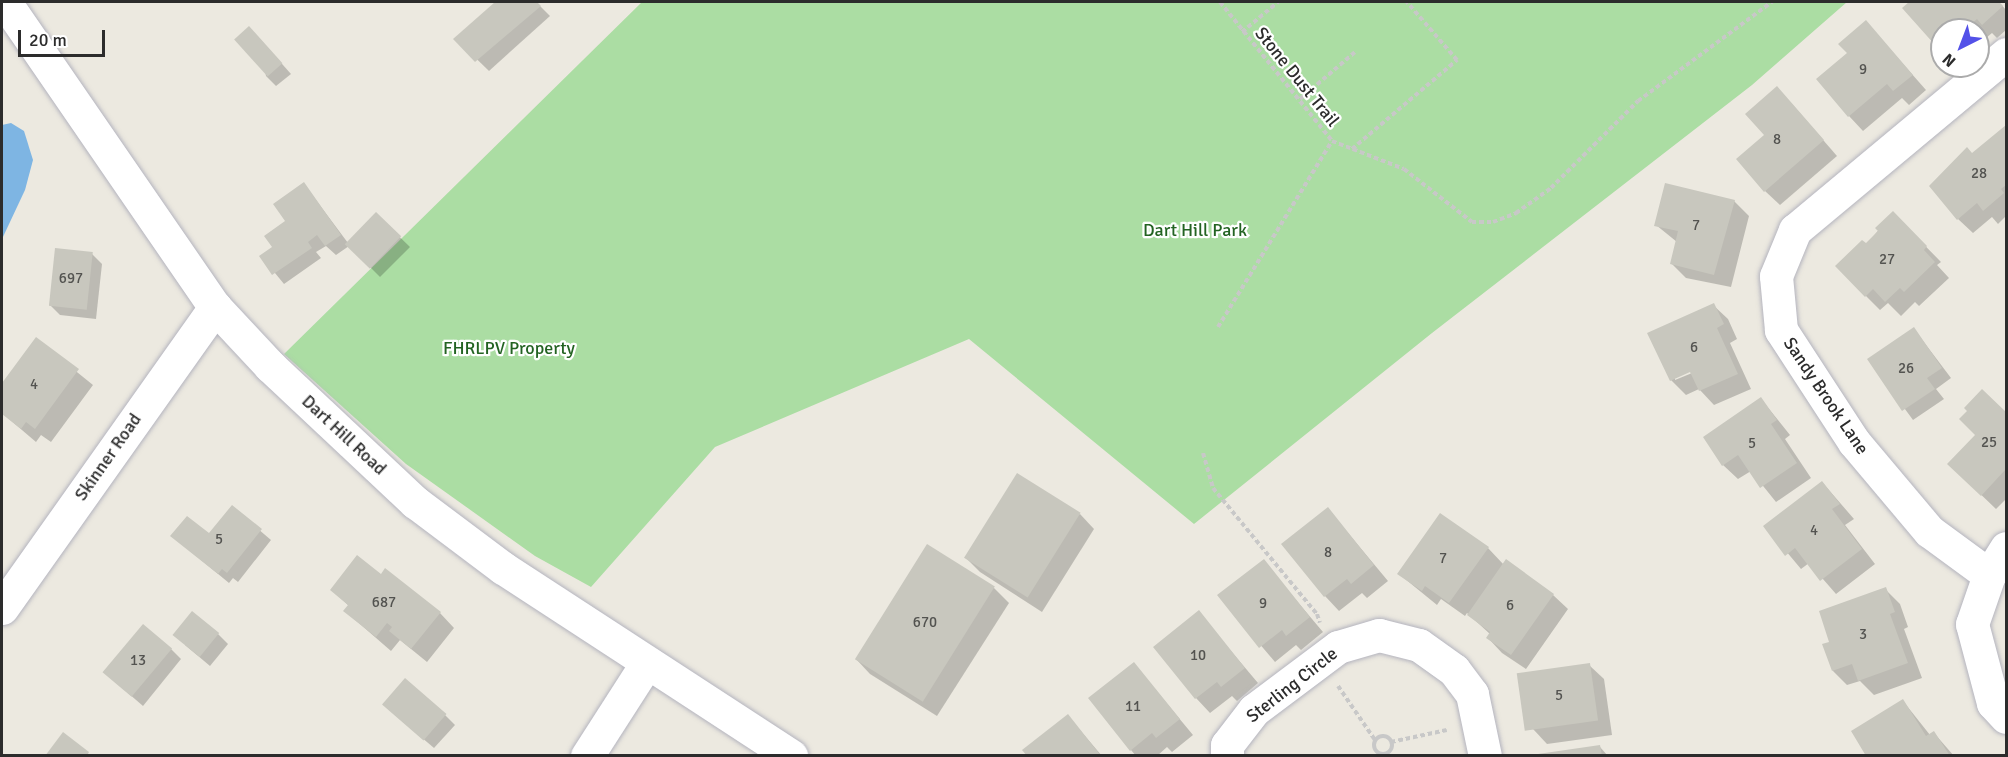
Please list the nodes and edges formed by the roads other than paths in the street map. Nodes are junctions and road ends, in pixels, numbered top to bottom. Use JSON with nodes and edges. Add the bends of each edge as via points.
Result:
{"nodes":[{"id":1,"x":5,"y":2,"type":"edge"},
{"id":2,"x":2007,"y":54,"type":"edge"},
{"id":3,"x":215,"y":307,"type":"junction"},
{"id":4,"x":2007,"y":548,"type":"edge"},
{"id":5,"x":1989,"y":575,"type":"junction"},
{"id":6,"x":2,"y":608,"type":"edge"},
{"id":7,"x":646,"y":664,"type":"junction"},
{"id":8,"x":2007,"y":717,"type":"edge"},
{"id":9,"x":587,"y":756,"type":"edge"},
{"id":10,"x":791,"y":756,"type":"edge"},
{"id":11,"x":1227,"y":756,"type":"edge"},
{"id":12,"x":1485,"y":756,"type":"edge"}],
"edges":[{"from":1,"to":3,"type":"street","name":"Dart Hill Road"},
{"from":2,"to":5,"type":"street","name":"Sandy Brook Lane","via":[[1795,230],[1776,276],[1781,330],[1854,442],[1929,531]]},
{"from":3,"to":6,"type":"street","name":"Skinner Road"},
{"from":3,"to":7,"type":"street","name":"Dart Hill Road","via":[[270,366],[415,502],[503,568]]},
{"from":4,"to":5,"type":"street"},
{"from":5,"to":8,"type":"street","via":[[1972,624],[1993,703]]},
{"from":7,"to":9,"type":"street"},
{"from":7,"to":10,"type":"street","name":"Dart Hill Road"},
{"from":11,"to":12,"type":"street","name":"Sterling Circle","via":[[1227,745],[1254,710],[1329,654],[1361,638],[1396,636],[1419,645],[1454,670],[1472,694]]}]}
